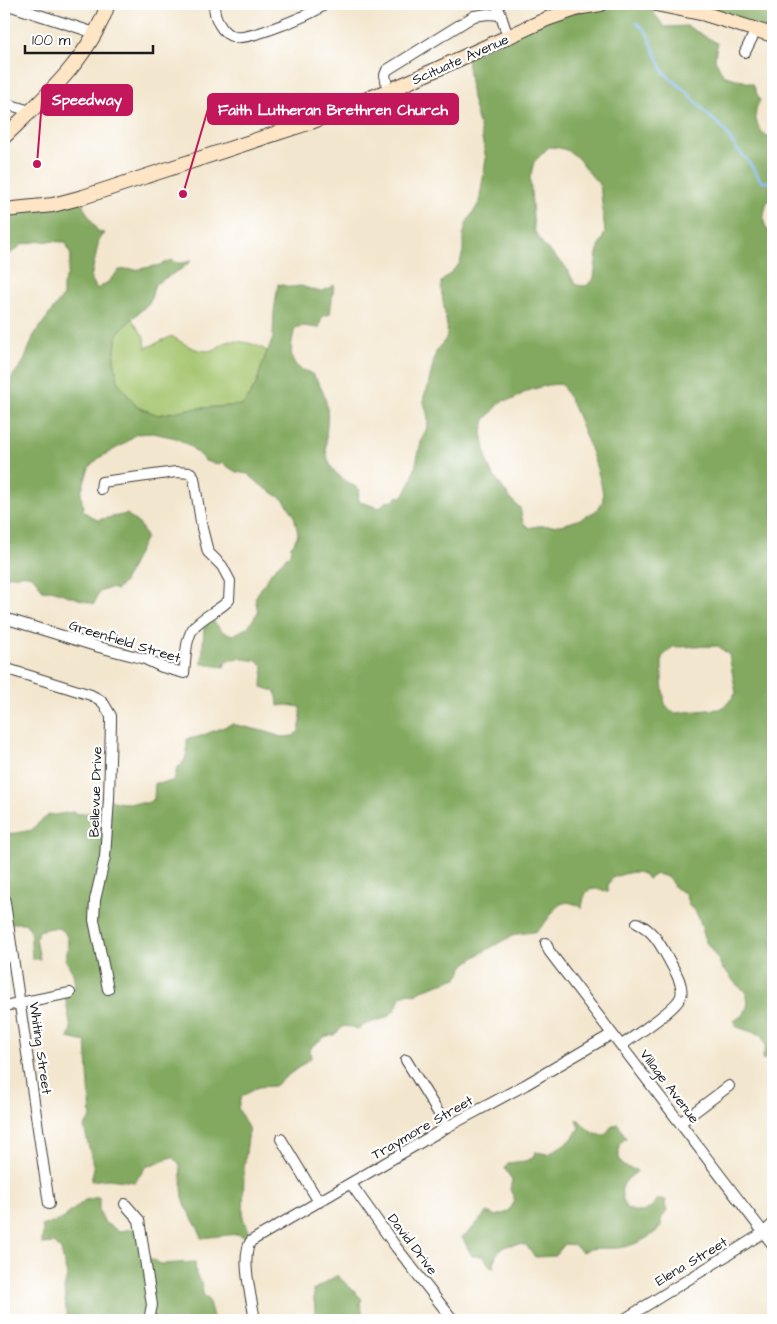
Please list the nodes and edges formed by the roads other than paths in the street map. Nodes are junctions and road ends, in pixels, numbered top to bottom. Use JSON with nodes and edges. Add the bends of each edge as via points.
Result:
{"nodes":[{"id":1,"x":5,"y":4,"type":"edge"},
{"id":2,"x":108,"y":4,"type":"edge"},
{"id":3,"x":214,"y":4,"type":"edge"},
{"id":4,"x":325,"y":4,"type":"edge"},
{"id":5,"x":497,"y":4,"type":"edge"},
{"id":6,"x":601,"y":4,"type":"edge"},
{"id":7,"x":656,"y":4,"type":"edge"},
{"id":8,"x":501,"y":15,"type":"junction"},
{"id":9,"x":756,"y":30,"type":"junction"},
{"id":10,"x":95,"y":33,"type":"junction"},
{"id":11,"x":773,"y":35,"type":"edge"},
{"id":12,"x":508,"y":37,"type":"junction"},
{"id":13,"x":745,"y":52,"type":"dead end"},
{"id":14,"x":388,"y":91,"type":"junction"},
{"id":15,"x":4,"y":103,"type":"edge"},
{"id":16,"x":30,"y":112,"type":"junction"},
{"id":17,"x":4,"y":137,"type":"edge"},
{"id":18,"x":4,"y":210,"type":"edge"},
{"id":19,"x":101,"y":489,"type":"dead end"},
{"id":20,"x":4,"y":618,"type":"edge"},
{"id":21,"x":4,"y":668,"type":"edge"},
{"id":22,"x":4,"y":896,"type":"edge"},
{"id":23,"x":637,"y":923,"type":"dead end"},
{"id":24,"x":546,"y":943,"type":"dead end"},
{"id":25,"x":108,"y":989,"type":"dead end"},
{"id":26,"x":70,"y":993,"type":"dead end"},
{"id":27,"x":20,"y":1002,"type":"junction"},
{"id":28,"x":4,"y":1006,"type":"edge"},
{"id":29,"x":612,"y":1034,"type":"junction"},
{"id":30,"x":622,"y":1044,"type":"junction"},
{"id":31,"x":406,"y":1060,"type":"dead end"},
{"id":32,"x":729,"y":1086,"type":"dead end"},
{"id":33,"x":680,"y":1123,"type":"junction"},
{"id":34,"x":447,"y":1127,"type":"junction"},
{"id":35,"x":281,"y":1139,"type":"dead end"},
{"id":36,"x":351,"y":1184,"type":"junction"},
{"id":37,"x":319,"y":1202,"type":"junction"},
{"id":38,"x":49,"y":1204,"type":"dead end"},
{"id":39,"x":125,"y":1204,"type":"dead end"},
{"id":40,"x":773,"y":1224,"type":"edge"},
{"id":41,"x":763,"y":1233,"type":"junction"},
{"id":42,"x":773,"y":1244,"type":"edge"},
{"id":43,"x":149,"y":1320,"type":"edge"},
{"id":44,"x":255,"y":1320,"type":"edge"},
{"id":45,"x":453,"y":1320,"type":"edge"},
{"id":46,"x":623,"y":1320,"type":"edge"}],
"edges":[{"from":1,"to":10,"type":"street"},
{"from":2,"to":10,"type":"main road"},
{"from":3,"to":4,"type":"street","via":[[222,28],[230,35],[240,37],[310,14]]},
{"from":5,"to":8,"type":"street"},
{"from":6,"to":12,"type":"main road","name":"Scituate Avenue","via":[[560,14]]},
{"from":7,"to":9,"type":"main road","via":[[705,14]]},
{"from":8,"to":12,"type":"street"},
{"from":8,"to":14,"type":"street","via":[[474,16],[387,70]]},
{"from":9,"to":11,"type":"main road"},
{"from":9,"to":13,"type":"street"},
{"from":10,"to":16,"type":"main road","via":[[78,60]]},
{"from":12,"to":14,"type":"main road","name":"Scituate Avenue"},
{"from":14,"to":18,"type":"main road","name":"Scituate Avenue","via":[[311,122],[83,197]]},
{"from":15,"to":16,"type":"street"},
{"from":16,"to":17,"type":"main road"},
{"from":19,"to":20,"type":"street","name":"Greenfield Street","via":[[102,482],[176,472],[191,474],[194,478],[208,552],[222,566],[230,581],[229,600],[195,626],[188,639],[184,673]]},
{"from":21,"to":25,"type":"street","name":"Bellevue Drive","via":[[91,695],[104,704],[111,716],[105,857],[94,920]]},
{"from":22,"to":27,"type":"street","name":"Whiting Street"},
{"from":23,"to":30,"type":"street","via":[[656,937],[678,978],[681,996],[672,1007]]},
{"from":24,"to":29,"type":"street","name":"Village Avenue"},
{"from":26,"to":27,"type":"street"},
{"from":27,"to":28,"type":"street"},
{"from":27,"to":38,"type":"street","name":"Whiting Street"},
{"from":29,"to":30,"type":"street","name":"Village Avenue"},
{"from":29,"to":34,"type":"street","name":"Traymore Street"},
{"from":30,"to":33,"type":"street","name":"Village Avenue"},
{"from":31,"to":34,"type":"street"},
{"from":32,"to":33,"type":"street"},
{"from":33,"to":41,"type":"street","name":"Village Avenue"},
{"from":34,"to":36,"type":"street","name":"Traymore Street"},
{"from":35,"to":37,"type":"street"},
{"from":36,"to":37,"type":"street","name":"Traymore Street"},
{"from":36,"to":45,"type":"street","name":"David Drive"},
{"from":37,"to":44,"type":"street","name":"Traymore Street","via":[[247,1246]]},
{"from":39,"to":43,"type":"street","via":[[139,1220],[152,1305]]},
{"from":40,"to":41,"type":"street","name":"Elena Street"},
{"from":41,"to":42,"type":"street","name":"Village Avenue"},
{"from":41,"to":46,"type":"street","name":"Elena Street"}]}
